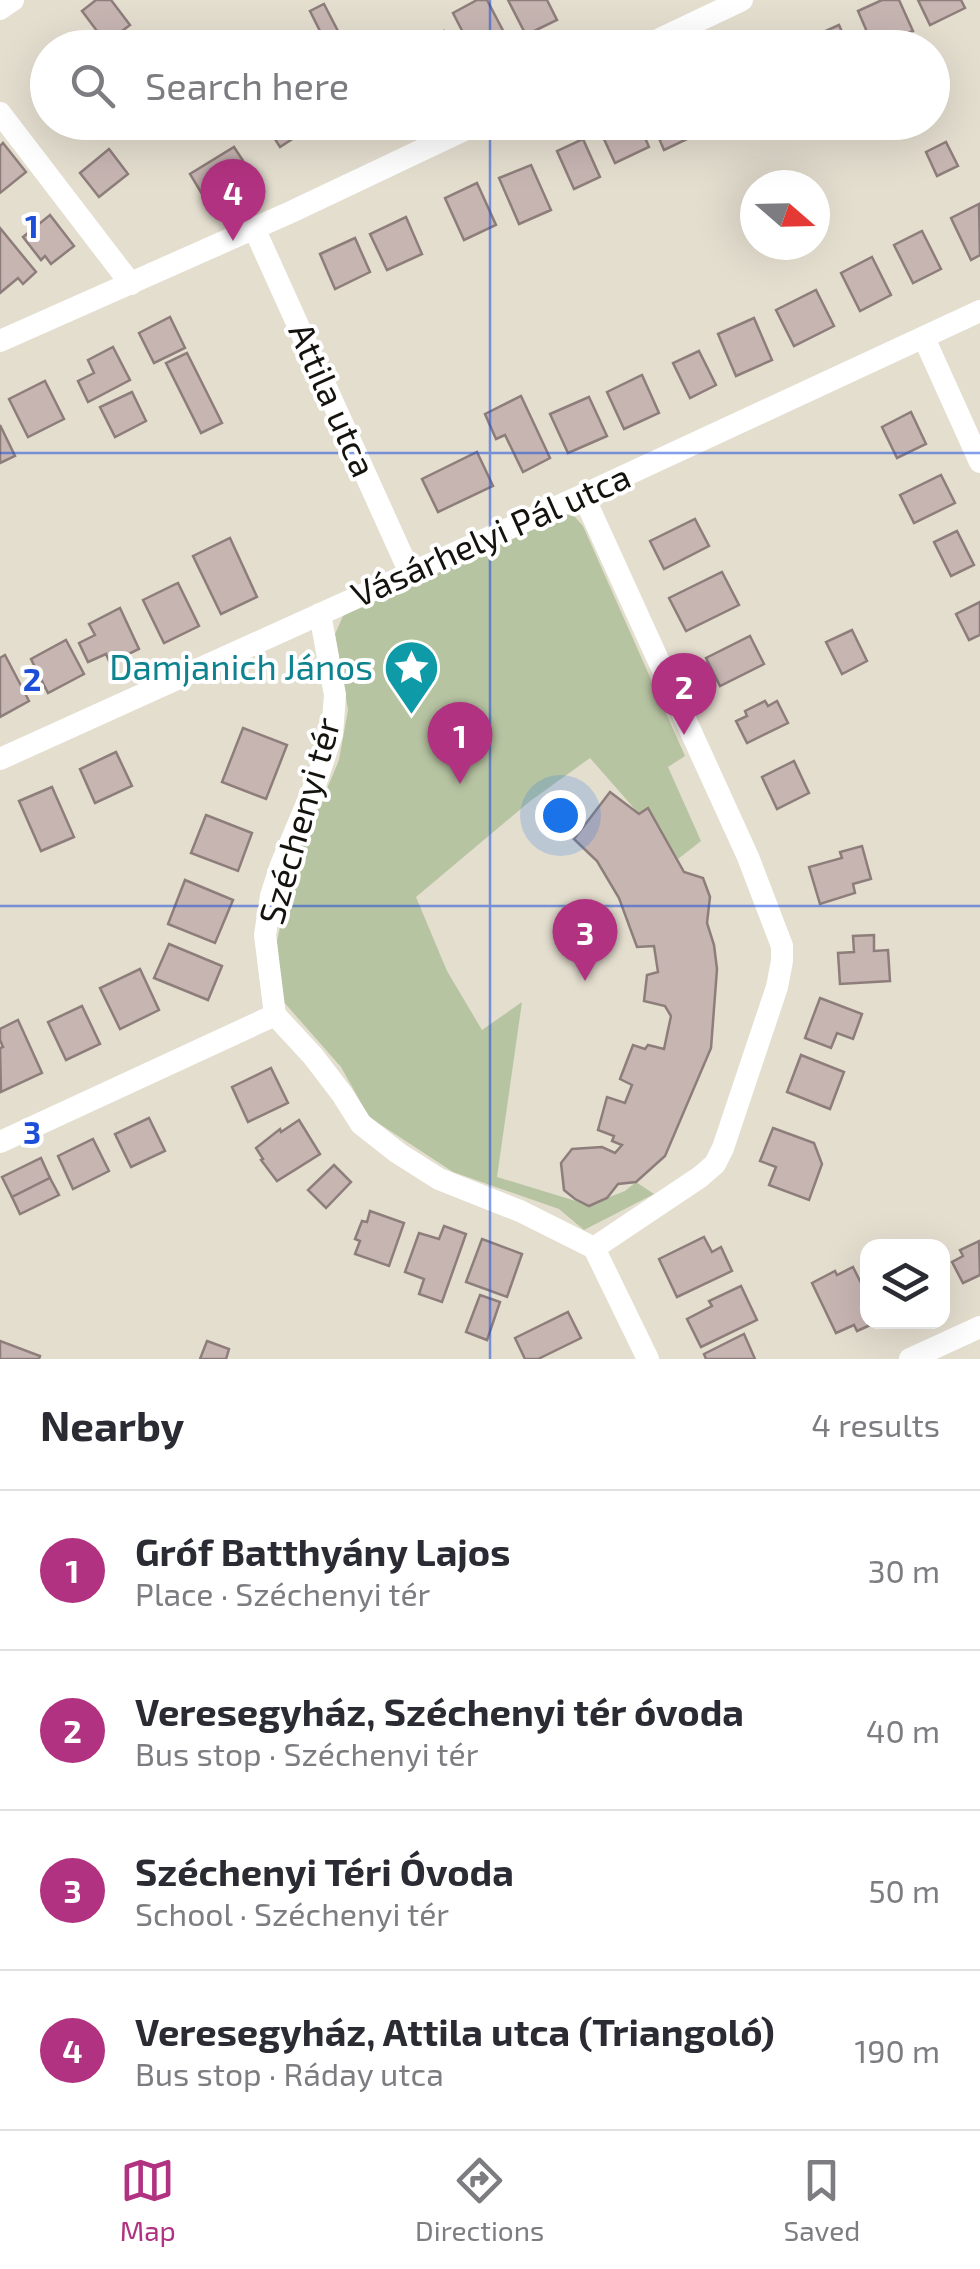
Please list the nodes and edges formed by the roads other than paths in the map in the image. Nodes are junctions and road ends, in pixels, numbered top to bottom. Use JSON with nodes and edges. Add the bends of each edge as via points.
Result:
{"nodes":[{"id":1,"x":12,"y":0,"type":"edge"},
{"id":2,"x":742,"y":0,"type":"edge"},
{"id":3,"x":0,"y":9,"type":"edge"},
{"id":4,"x":679,"y":30,"type":"edge"},
{"id":5,"x":0,"y":113,"type":"edge"},
{"id":6,"x":442,"y":140,"type":"edge"},
{"id":7,"x":254,"y":228,"type":"junction"},
{"id":8,"x":131,"y":284,"type":"junction"},
{"id":9,"x":980,"y":311,"type":"edge"},
{"id":10,"x":924,"y":338,"type":"junction"},
{"id":11,"x":0,"y":341,"type":"edge"},
{"id":12,"x":980,"y":462,"type":"edge"},
{"id":13,"x":583,"y":495,"type":"junction"},
{"id":14,"x":410,"y":573,"type":"junction"},
{"id":15,"x":320,"y":614,"type":"junction"},
{"id":16,"x":0,"y":759,"type":"edge"},
{"id":17,"x":275,"y":1015,"type":"junction"},
{"id":18,"x":0,"y":1142,"type":"edge"},
{"id":19,"x":594,"y":1248,"type":"junction"},
{"id":20,"x":980,"y":1327,"type":"edge"},
{"id":21,"x":648,"y":1359,"type":"edge"},
{"id":22,"x":910,"y":1359,"type":"edge"}],
"edges":[{"from":1,"to":3,"type":"street"},
{"from":2,"to":4,"type":"street"},
{"from":5,"to":8,"type":"street"},
{"from":6,"to":7,"type":"street"},
{"from":7,"to":8,"type":"street"},
{"from":7,"to":14,"type":"street","name":"Attila utca"},
{"from":8,"to":11,"type":"street"},
{"from":9,"to":10,"type":"street","name":"Vásárhelyi Pál utca"},
{"from":10,"to":12,"type":"street"},
{"from":10,"to":13,"type":"street","name":"Vásárhelyi Pál utca"},
{"from":13,"to":14,"type":"street","name":"Vásárhelyi Pál utca"},
{"from":13,"to":19,"type":"street","via":[[782,946],[777,987],[715,1164]]},
{"from":14,"to":15,"type":"street","name":"Vásárhelyi Pál utca"},
{"from":15,"to":16,"type":"street","name":"Vásárhelyi Pál utca"},
{"from":15,"to":17,"type":"street","name":"Széchenyi tér","via":[[336,696],[332,734],[271,896],[265,935]]},
{"from":17,"to":18,"type":"street"},
{"from":17,"to":19,"type":"street","via":[[360,1124],[398,1153],[439,1179]]},
{"from":19,"to":21,"type":"street"},
{"from":20,"to":22,"type":"street"}]}
